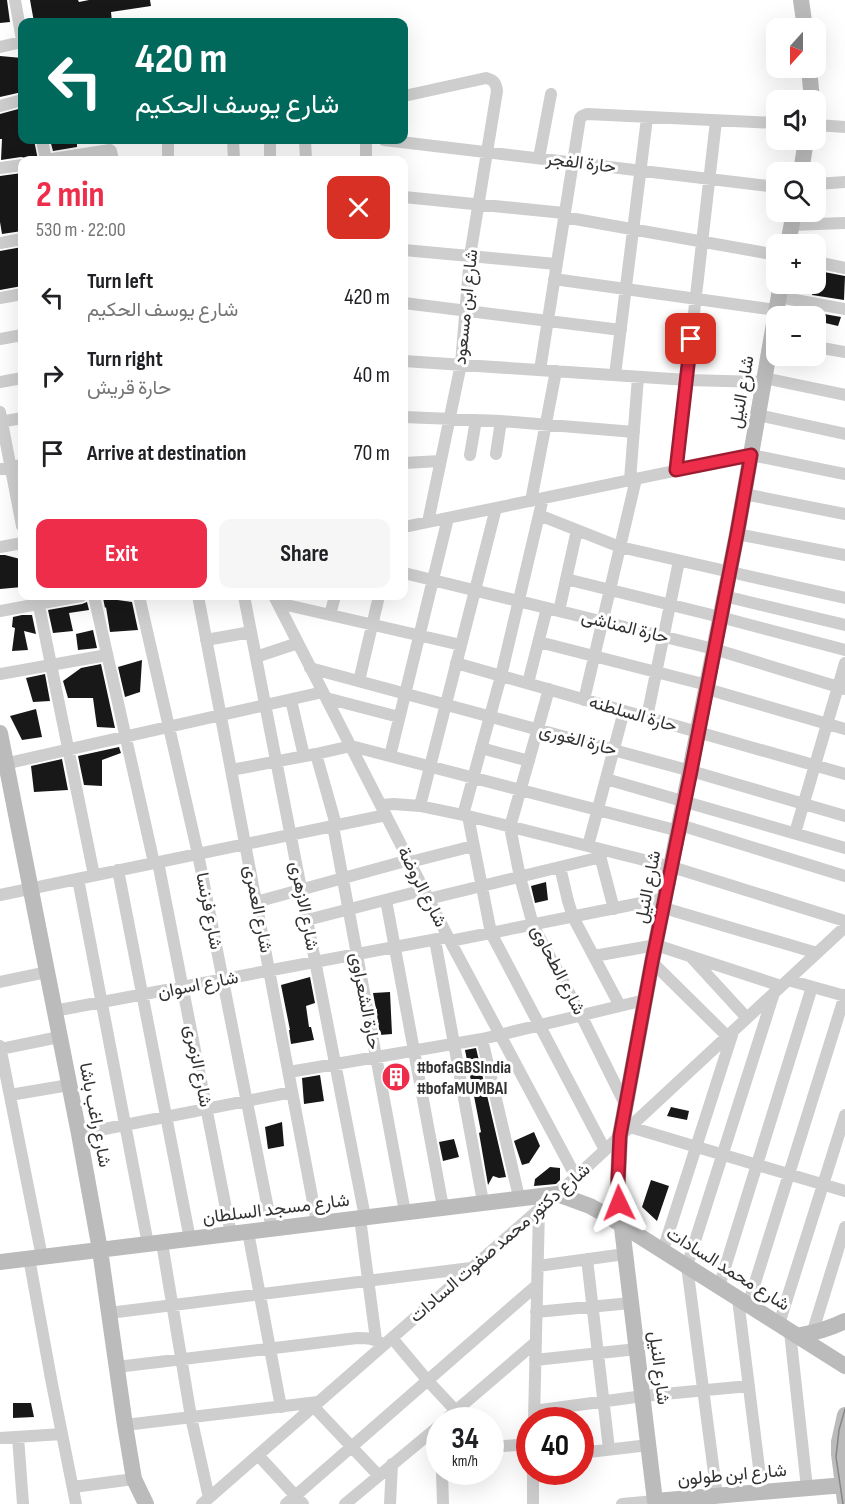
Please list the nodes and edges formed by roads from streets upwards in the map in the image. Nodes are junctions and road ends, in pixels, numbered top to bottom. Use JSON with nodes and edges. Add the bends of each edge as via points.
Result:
{"nodes":[{"id":1,"x":15,"y":0,"type":"edge"},
{"id":2,"x":801,"y":0,"type":"edge"},
{"id":3,"x":18,"y":18,"type":"edge"},
{"id":4,"x":804,"y":18,"type":"edge"},
{"id":5,"x":18,"y":42,"type":"edge"},
{"id":6,"x":0,"y":47,"type":"edge"},
{"id":7,"x":551,"y":93,"type":"dead end"},
{"id":8,"x":408,"y":95,"type":"edge"},
{"id":9,"x":18,"y":101,"type":"edge"},
{"id":10,"x":0,"y":106,"type":"edge"},
{"id":11,"x":647,"y":118,"type":"junction"},
{"id":12,"x":716,"y":121,"type":"junction"},
{"id":13,"x":766,"y":123,"type":"edge"},
{"id":14,"x":826,"y":126,"type":"edge"},
{"id":15,"x":845,"y":127,"type":"edge"},
{"id":16,"x":408,"y":143,"type":"edge"},
{"id":17,"x":487,"y":152,"type":"junction"},
{"id":18,"x":539,"y":158,"type":"junction"},
{"id":19,"x":573,"y":162,"type":"junction"},
{"id":20,"x":18,"y":166,"type":"edge"},
{"id":21,"x":0,"y":168,"type":"edge"},
{"id":22,"x":641,"y":170,"type":"junction"},
{"id":23,"x":710,"y":178,"type":"junction"},
{"id":24,"x":845,"y":182,"type":"edge"},
{"id":25,"x":826,"y":183,"type":"edge"},
{"id":26,"x":766,"y":185,"type":"edge"},
{"id":27,"x":408,"y":197,"type":"edge"},
{"id":28,"x":479,"y":204,"type":"junction"},
{"id":29,"x":564,"y":215,"type":"junction"},
{"id":30,"x":826,"y":221,"type":"edge"},
{"id":31,"x":845,"y":223,"type":"edge"},
{"id":32,"x":633,"y":230,"type":"junction"},
{"id":33,"x":18,"y":239,"type":"edge"},
{"id":34,"x":703,"y":242,"type":"junction"},
{"id":35,"x":0,"y":243,"type":"edge"},
{"id":36,"x":408,"y":250,"type":"edge"},
{"id":37,"x":766,"y":253,"type":"edge"},
{"id":38,"x":470,"y":256,"type":"junction"},
{"id":39,"x":556,"y":264,"type":"junction"},
{"id":40,"x":826,"y":264,"type":"edge"},
{"id":41,"x":845,"y":268,"type":"edge"},
{"id":42,"x":554,"y":279,"type":"junction"},
{"id":43,"x":626,"y":289,"type":"junction"},
{"id":44,"x":18,"y":295,"type":"edge"},
{"id":45,"x":779,"y":297,"type":"edge"},
{"id":46,"x":0,"y":298,"type":"edge"},
{"id":47,"x":696,"y":299,"type":"junction"},
{"id":48,"x":408,"y":303,"type":"edge"},
{"id":49,"x":845,"y":309,"type":"edge"},
{"id":50,"x":466,"y":310,"type":"junction"},
{"id":51,"x":548,"y":320,"type":"junction"},
{"id":52,"x":621,"y":330,"type":"junction"},
{"id":53,"x":18,"y":336,"type":"edge"},
{"id":54,"x":0,"y":339,"type":"edge"},
{"id":55,"x":826,"y":349,"type":"edge"},
{"id":56,"x":845,"y":352,"type":"edge"},
{"id":57,"x":408,"y":361,"type":"edge"},
{"id":58,"x":461,"y":364,"type":"junction"},
{"id":59,"x":767,"y":366,"type":"edge"},
{"id":60,"x":540,"y":370,"type":"junction"},
{"id":61,"x":555,"y":371,"type":"junction"},
{"id":62,"x":615,"y":375,"type":"junction"},
{"id":63,"x":638,"y":377,"type":"junction"},
{"id":64,"x":18,"y":379,"type":"edge"},
{"id":65,"x":687,"y":380,"type":"junction"},
{"id":66,"x":764,"y":380,"type":"junction"},
{"id":67,"x":0,"y":382,"type":"edge"},
{"id":68,"x":845,"y":394,"type":"edge"},
{"id":69,"x":758,"y":415,"type":"junction"},
{"id":70,"x":408,"y":417,"type":"edge"},
{"id":71,"x":1,"y":418,"type":"edge"},
{"id":72,"x":18,"y":418,"type":"edge"},
{"id":73,"x":449,"y":419,"type":"junction"},
{"id":74,"x":476,"y":420,"type":"junction"},
{"id":75,"x":501,"y":422,"type":"junction"},
{"id":76,"x":545,"y":425,"type":"junction"},
{"id":77,"x":634,"y":432,"type":"junction"},
{"id":78,"x":845,"y":434,"type":"edge"},
{"id":79,"x":496,"y":454,"type":"dead end"},
{"id":80,"x":470,"y":455,"type":"dead end"},
{"id":81,"x":751,"y":455,"type":"junction"},
{"id":82,"x":440,"y":461,"type":"junction"},
{"id":83,"x":408,"y":463,"type":"edge"},
{"id":84,"x":11,"y":467,"type":"edge"},
{"id":85,"x":676,"y":470,"type":"junction"},
{"id":86,"x":845,"y":474,"type":"edge"},
{"id":87,"x":633,"y":479,"type":"junction"},
{"id":88,"x":744,"y":494,"type":"junction"},
{"id":89,"x":537,"y":499,"type":"junction"},
{"id":90,"x":18,"y":505,"type":"edge"},
{"id":91,"x":496,"y":508,"type":"junction"},
{"id":92,"x":539,"y":514,"type":"junction"},
{"id":93,"x":845,"y":514,"type":"edge"},
{"id":94,"x":448,"y":518,"type":"junction"},
{"id":95,"x":428,"y":522,"type":"junction"},
{"id":96,"x":408,"y":526,"type":"edge"},
{"id":97,"x":577,"y":530,"type":"junction"},
{"id":98,"x":737,"y":534,"type":"junction"},
{"id":99,"x":18,"y":544,"type":"edge"},
{"id":100,"x":0,"y":547,"type":"edge"},
{"id":101,"x":620,"y":547,"type":"junction"},
{"id":102,"x":845,"y":555,"type":"edge"},
{"id":103,"x":679,"y":561,"type":"junction"},
{"id":104,"x":729,"y":572,"type":"junction"},
{"id":105,"x":408,"y":574,"type":"edge"},
{"id":106,"x":566,"y":579,"type":"junction"},
{"id":107,"x":433,"y":580,"type":"junction"},
{"id":108,"x":610,"y":590,"type":"junction"},
{"id":109,"x":475,"y":591,"type":"junction"},
{"id":110,"x":724,"y":596,"type":"junction"},
{"id":111,"x":845,"y":598,"type":"edge"},
{"id":112,"x":37,"y":600,"type":"edge"},
{"id":113,"x":94,"y":600,"type":"edge"},
{"id":114,"x":141,"y":600,"type":"edge"},
{"id":115,"x":199,"y":600,"type":"edge"},
{"id":116,"x":245,"y":600,"type":"edge"},
{"id":117,"x":276,"y":600,"type":"edge"},
{"id":118,"x":279,"y":600,"type":"edge"},
{"id":119,"x":334,"y":600,"type":"edge"},
{"id":120,"x":378,"y":600,"type":"edge"},
{"id":121,"x":519,"y":602,"type":"junction"},
{"id":122,"x":670,"y":604,"type":"junction"},
{"id":123,"x":553,"y":610,"type":"junction"},
{"id":124,"x":0,"y":611,"type":"edge"},
{"id":125,"x":330,"y":615,"type":"junction"},
{"id":126,"x":720,"y":617,"type":"junction"},
{"id":127,"x":603,"y":622,"type":"junction"},
{"id":128,"x":372,"y":625,"type":"junction"},
{"id":129,"x":845,"y":625,"type":"edge"},
{"id":130,"x":251,"y":632,"type":"junction"},
{"id":131,"x":419,"y":636,"type":"junction"},
{"id":132,"x":663,"y":637,"type":"junction"},
{"id":133,"x":206,"y":640,"type":"junction"},
{"id":134,"x":539,"y":642,"type":"junction"},
{"id":135,"x":298,"y":643,"type":"junction"},
{"id":136,"x":461,"y":645,"type":"junction"},
{"id":137,"x":714,"y":649,"type":"junction"},
{"id":138,"x":845,"y":650,"type":"edge"},
{"id":139,"x":107,"y":655,"type":"junction"},
{"id":140,"x":595,"y":656,"type":"junction"},
{"id":141,"x":256,"y":657,"type":"junction"},
{"id":142,"x":456,"y":663,"type":"junction"},
{"id":143,"x":845,"y":663,"type":"edge"},
{"id":144,"x":51,"y":665,"type":"junction"},
{"id":145,"x":310,"y":668,"type":"junction"},
{"id":146,"x":656,"y":672,"type":"junction"},
{"id":147,"x":0,"y":674,"type":"edge"},
{"id":148,"x":501,"y":676,"type":"junction"},
{"id":149,"x":359,"y":681,"type":"junction"},
{"id":150,"x":528,"y":683,"type":"junction"},
{"id":151,"x":707,"y":687,"type":"junction"},
{"id":152,"x":842,"y":688,"type":"edge"},
{"id":153,"x":549,"y":689,"type":"junction"},
{"id":154,"x":405,"y":693,"type":"junction"},
{"id":155,"x":324,"y":695,"type":"junction"},
{"id":156,"x":291,"y":700,"type":"junction"},
{"id":157,"x":585,"y":700,"type":"junction"},
{"id":158,"x":446,"y":704,"type":"junction"},
{"id":159,"x":266,"y":705,"type":"junction"},
{"id":160,"x":624,"y":711,"type":"junction"},
{"id":161,"x":221,"y":715,"type":"junction"},
{"id":162,"x":490,"y":716,"type":"junction"},
{"id":163,"x":399,"y":717,"type":"junction"},
{"id":164,"x":647,"y":717,"type":"junction"},
{"id":165,"x":827,"y":724,"type":"junction"},
{"id":166,"x":169,"y":727,"type":"junction"},
{"id":167,"x":538,"y":729,"type":"junction"},
{"id":168,"x":845,"y":729,"type":"edge"},
{"id":169,"x":698,"y":732,"type":"junction"},
{"id":170,"x":0,"y":733,"type":"edge"},
{"id":171,"x":125,"y":736,"type":"junction"},
{"id":172,"x":351,"y":746,"type":"junction"},
{"id":173,"x":481,"y":748,"type":"junction"},
{"id":174,"x":68,"y":749,"type":"junction"},
{"id":175,"x":614,"y":750,"type":"junction"},
{"id":176,"x":310,"y":755,"type":"junction"},
{"id":177,"x":390,"y":756,"type":"junction"},
{"id":178,"x":529,"y":761,"type":"junction"},
{"id":179,"x":276,"y":762,"type":"junction"},
{"id":180,"x":3,"y":764,"type":"edge"},
{"id":181,"x":815,"y":765,"type":"junction"},
{"id":182,"x":430,"y":767,"type":"junction"},
{"id":183,"x":231,"y":770,"type":"junction"},
{"id":184,"x":691,"y":771,"type":"junction"},
{"id":185,"x":845,"y":774,"type":"edge"},
{"id":186,"x":473,"y":778,"type":"junction"},
{"id":187,"x":606,"y":779,"type":"junction"},
{"id":188,"x":521,"y":790,"type":"junction"},
{"id":189,"x":685,"y":802,"type":"junction"},
{"id":190,"x":804,"y":803,"type":"junction"},
{"id":191,"x":420,"y":806,"type":"junction"},
{"id":192,"x":383,"y":810,"type":"junction"},
{"id":193,"x":597,"y":810,"type":"junction"},
{"id":194,"x":465,"y":816,"type":"junction"},
{"id":195,"x":845,"y":816,"type":"edge"},
{"id":196,"x":334,"y":826,"type":"junction"},
{"id":197,"x":510,"y":827,"type":"junction"},
{"id":198,"x":680,"y":828,"type":"junction"},
{"id":199,"x":795,"y":833,"type":"junction"},
{"id":200,"x":290,"y":835,"type":"junction"},
{"id":201,"x":245,"y":844,"type":"junction"},
{"id":202,"x":473,"y":846,"type":"junction"},
{"id":203,"x":845,"y":848,"type":"edge"},
{"id":204,"x":596,"y":851,"type":"junction"},
{"id":205,"x":198,"y":854,"type":"junction"},
{"id":206,"x":409,"y":861,"type":"junction"},
{"id":207,"x":156,"y":863,"type":"junction"},
{"id":208,"x":560,"y":867,"type":"junction"},
{"id":209,"x":672,"y":867,"type":"junction"},
{"id":210,"x":118,"y":870,"type":"junction"},
{"id":211,"x":94,"y":875,"type":"junction"},
{"id":212,"x":845,"y":876,"type":"edge"},
{"id":213,"x":520,"y":877,"type":"junction"},
{"id":214,"x":342,"y":878,"type":"junction"},
{"id":215,"x":78,"y":879,"type":"junction"},
{"id":216,"x":481,"y":886,"type":"junction"},
{"id":217,"x":30,"y":889,"type":"junction"},
{"id":218,"x":301,"y":890,"type":"junction"},
{"id":219,"x":0,"y":895,"type":"edge"},
{"id":220,"x":426,"y":895,"type":"junction"},
{"id":221,"x":386,"y":900,"type":"junction"},
{"id":222,"x":256,"y":902,"type":"junction"},
{"id":223,"x":665,"y":903,"type":"junction"},
{"id":224,"x":614,"y":909,"type":"junction"},
{"id":225,"x":348,"y":910,"type":"junction"},
{"id":226,"x":573,"y":917,"type":"junction"},
{"id":227,"x":307,"y":920,"type":"junction"},
{"id":228,"x":845,"y":921,"type":"edge"},
{"id":229,"x":533,"y":925,"type":"junction"},
{"id":230,"x":845,"y":927,"type":"edge"},
{"id":231,"x":491,"y":933,"type":"junction"},
{"id":232,"x":449,"y":939,"type":"junction"},
{"id":233,"x":435,"y":940,"type":"junction"},
{"id":234,"x":656,"y":945,"type":"junction"},
{"id":235,"x":395,"y":948,"type":"junction"},
{"id":236,"x":817,"y":953,"type":"junction"},
{"id":237,"x":357,"y":955,"type":"junction"},
{"id":238,"x":594,"y":956,"type":"junction"},
{"id":239,"x":690,"y":956,"type":"junction"},
{"id":240,"x":652,"y":962,"type":"junction"},
{"id":241,"x":315,"y":963,"type":"junction"},
{"id":242,"x":270,"y":971,"type":"junction"},
{"id":243,"x":47,"y":972,"type":"junction"},
{"id":244,"x":223,"y":980,"type":"junction"},
{"id":245,"x":0,"y":982,"type":"edge"},
{"id":246,"x":781,"y":986,"type":"junction"},
{"id":247,"x":183,"y":987,"type":"junction"},
{"id":248,"x":812,"y":987,"type":"junction"},
{"id":249,"x":142,"y":995,"type":"junction"},
{"id":250,"x":845,"y":996,"type":"edge"},
{"id":251,"x":645,"y":1000,"type":"junction"},
{"id":252,"x":102,"y":1002,"type":"junction"},
{"id":253,"x":620,"y":1006,"type":"junction"},
{"id":254,"x":54,"y":1011,"type":"junction"},
{"id":255,"x":581,"y":1015,"type":"junction"},
{"id":256,"x":747,"y":1018,"type":"junction"},
{"id":257,"x":539,"y":1025,"type":"junction"},
{"id":258,"x":730,"y":1033,"type":"junction"},
{"id":259,"x":500,"y":1034,"type":"junction"},
{"id":260,"x":60,"y":1037,"type":"junction"},
{"id":261,"x":482,"y":1039,"type":"junction"},
{"id":262,"x":454,"y":1043,"type":"junction"},
{"id":263,"x":0,"y":1048,"type":"edge"},
{"id":264,"x":414,"y":1050,"type":"junction"},
{"id":265,"x":376,"y":1057,"type":"junction"},
{"id":266,"x":335,"y":1064,"type":"junction"},
{"id":267,"x":289,"y":1072,"type":"junction"},
{"id":268,"x":69,"y":1085,"type":"junction"},
{"id":269,"x":6,"y":1090,"type":"edge"},
{"id":270,"x":292,"y":1092,"type":"junction"},
{"id":271,"x":247,"y":1101,"type":"junction"},
{"id":272,"x":626,"y":1106,"type":"junction"},
{"id":273,"x":206,"y":1109,"type":"junction"},
{"id":274,"x":845,"y":1115,"type":"edge"},
{"id":275,"x":166,"y":1117,"type":"junction"},
{"id":276,"x":126,"y":1125,"type":"junction"},
{"id":277,"x":625,"y":1131,"type":"junction"},
{"id":278,"x":79,"y":1134,"type":"junction"},
{"id":279,"x":696,"y":1146,"type":"junction"},
{"id":280,"x":605,"y":1150,"type":"junction"},
{"id":281,"x":723,"y":1154,"type":"junction"},
{"id":282,"x":757,"y":1165,"type":"junction"},
{"id":283,"x":789,"y":1174,"type":"junction"},
{"id":284,"x":576,"y":1177,"type":"junction"},
{"id":285,"x":823,"y":1184,"type":"junction"},
{"id":286,"x":845,"y":1191,"type":"edge"},
{"id":287,"x":557,"y":1194,"type":"junction"},
{"id":288,"x":519,"y":1197,"type":"junction"},
{"id":289,"x":483,"y":1202,"type":"junction"},
{"id":290,"x":443,"y":1207,"type":"junction"},
{"id":291,"x":539,"y":1209,"type":"junction"},
{"id":292,"x":405,"y":1212,"type":"junction"},
{"id":293,"x":362,"y":1217,"type":"junction"},
{"id":294,"x":317,"y":1223,"type":"junction"},
{"id":295,"x":622,"y":1225,"type":"junction"},
{"id":296,"x":845,"y":1227,"type":"edge"},
{"id":297,"x":272,"y":1229,"type":"junction"},
{"id":298,"x":248,"y":1232,"type":"junction"},
{"id":299,"x":231,"y":1234,"type":"junction"},
{"id":300,"x":190,"y":1239,"type":"junction"},
{"id":301,"x":155,"y":1244,"type":"junction"},
{"id":302,"x":100,"y":1250,"type":"junction"},
{"id":303,"x":663,"y":1251,"type":"junction"},
{"id":304,"x":625,"y":1254,"type":"junction"},
{"id":305,"x":36,"y":1258,"type":"junction"},
{"id":306,"x":587,"y":1259,"type":"junction"},
{"id":307,"x":0,"y":1262,"type":"edge"},
{"id":308,"x":538,"y":1266,"type":"junction"},
{"id":309,"x":687,"y":1266,"type":"junction"},
{"id":310,"x":472,"y":1268,"type":"junction"},
{"id":311,"x":368,"y":1281,"type":"junction"},
{"id":312,"x":537,"y":1285,"type":"junction"},
{"id":313,"x":719,"y":1287,"type":"junction"},
{"id":314,"x":260,"y":1294,"type":"junction"},
{"id":315,"x":743,"y":1302,"type":"junction"},
{"id":316,"x":631,"y":1304,"type":"junction"},
{"id":317,"x":173,"y":1305,"type":"junction"},
{"id":318,"x":592,"y":1307,"type":"junction"},
{"id":319,"x":536,"y":1312,"type":"junction"},
{"id":320,"x":109,"y":1313,"type":"junction"},
{"id":321,"x":845,"y":1321,"type":"edge"},
{"id":322,"x":794,"y":1331,"type":"junction"},
{"id":323,"x":384,"y":1341,"type":"junction"},
{"id":324,"x":536,"y":1342,"type":"junction"},
{"id":325,"x":637,"y":1348,"type":"junction"},
{"id":326,"x":270,"y":1349,"type":"junction"},
{"id":327,"x":597,"y":1353,"type":"junction"},
{"id":328,"x":182,"y":1359,"type":"junction"},
{"id":329,"x":535,"y":1360,"type":"junction"},
{"id":330,"x":845,"y":1366,"type":"edge"},
{"id":331,"x":117,"y":1367,"type":"junction"},
{"id":332,"x":428,"y":1381,"type":"junction"},
{"id":333,"x":749,"y":1386,"type":"junction"},
{"id":334,"x":704,"y":1390,"type":"junction"},
{"id":335,"x":643,"y":1396,"type":"junction"},
{"id":336,"x":603,"y":1402,"type":"junction"},
{"id":337,"x":316,"y":1405,"type":"junction"},
{"id":338,"x":281,"y":1407,"type":"junction"},
{"id":339,"x":452,"y":1407,"type":"edge"},
{"id":340,"x":461,"y":1407,"type":"edge"},
{"id":341,"x":534,"y":1407,"type":"edge"},
{"id":342,"x":578,"y":1407,"type":"edge"},
{"id":343,"x":845,"y":1415,"type":"edge"},
{"id":344,"x":192,"y":1417,"type":"junction"},
{"id":345,"x":125,"y":1425,"type":"junction"},
{"id":346,"x":62,"y":1434,"type":"junction"},
{"id":347,"x":426,"y":1436,"type":"edge"},
{"id":348,"x":18,"y":1437,"type":"junction"},
{"id":349,"x":0,"y":1438,"type":"edge"},
{"id":350,"x":649,"y":1445,"type":"junction"},
{"id":351,"x":352,"y":1447,"type":"junction"},
{"id":352,"x":609,"y":1449,"type":"junction"},
{"id":353,"x":594,"y":1451,"type":"edge"},
{"id":354,"x":258,"y":1455,"type":"junction"},
{"id":355,"x":392,"y":1464,"type":"junction"},
{"id":356,"x":379,"y":1476,"type":"junction"},
{"id":357,"x":134,"y":1479,"type":"junction"},
{"id":358,"x":442,"y":1485,"type":"edge"},
{"id":359,"x":533,"y":1485,"type":"edge"},
{"id":360,"x":73,"y":1487,"type":"junction"},
{"id":361,"x":807,"y":1488,"type":"junction"},
{"id":362,"x":844,"y":1490,"type":"edge"},
{"id":363,"x":762,"y":1492,"type":"junction"},
{"id":364,"x":717,"y":1496,"type":"junction"},
{"id":365,"x":206,"y":1501,"type":"edge"},
{"id":366,"x":295,"y":1501,"type":"edge"},
{"id":367,"x":655,"y":1501,"type":"junction"},
{"id":368,"x":23,"y":1504,"type":"edge"},
{"id":369,"x":76,"y":1504,"type":"edge"},
{"id":370,"x":146,"y":1504,"type":"edge"},
{"id":371,"x":345,"y":1504,"type":"edge"},
{"id":372,"x":390,"y":1504,"type":"edge"},
{"id":373,"x":443,"y":1504,"type":"edge"},
{"id":374,"x":533,"y":1504,"type":"edge"},
{"id":375,"x":622,"y":1504,"type":"edge"}],
"edges":[{"from":1,"to":3,"type":"street"},
{"from":2,"to":4,"type":"street"},
{"from":5,"to":6,"type":"street"},
{"from":7,"to":18,"type":"street"},
{"from":8,"to":17,"type":"street","name":"شارع ابن مسعود","via":[[486,78],[492,80],[497,91]]},
{"from":9,"to":10,"type":"street"},
{"from":11,"to":12,"type":"street"},
{"from":11,"to":19,"type":"street","via":[[584,114],[580,118]]},
{"from":11,"to":22,"type":"street"},
{"from":12,"to":13,"type":"street"},
{"from":12,"to":23,"type":"street"},
{"from":14,"to":15,"type":"street"},
{"from":16,"to":17,"type":"street","name":"حارة الفجر"},
{"from":17,"to":18,"type":"street","name":"حارة الفجر"},
{"from":17,"to":28,"type":"street","name":"شارع ابن مسعود"},
{"from":18,"to":19,"type":"street","name":"حارة الفجر"},
{"from":19,"to":22,"type":"street","name":"حارة الفجر"},
{"from":19,"to":29,"type":"street"},
{"from":20,"to":21,"type":"street"},
{"from":22,"to":23,"type":"street","name":"حارة الفجر"},
{"from":22,"to":32,"type":"street"},
{"from":23,"to":26,"type":"street","name":"حارة الفجر"},
{"from":23,"to":34,"type":"street"},
{"from":24,"to":25,"type":"street"},
{"from":27,"to":28,"type":"street"},
{"from":28,"to":29,"type":"street"},
{"from":28,"to":38,"type":"street","name":"شارع ابن مسعود"},
{"from":29,"to":32,"type":"street"},
{"from":29,"to":39,"type":"street"},
{"from":30,"to":31,"type":"street"},
{"from":32,"to":34,"type":"street"},
{"from":32,"to":43,"type":"street"},
{"from":33,"to":35,"type":"street"},
{"from":34,"to":37,"type":"street"},
{"from":34,"to":47,"type":"street"},
{"from":36,"to":38,"type":"street"},
{"from":38,"to":39,"type":"street"},
{"from":38,"to":50,"type":"street","name":"شارع ابن مسعود"},
{"from":39,"to":42,"type":"street"},
{"from":40,"to":41,"type":"street"},
{"from":42,"to":43,"type":"street"},
{"from":42,"to":51,"type":"street"},
{"from":43,"to":47,"type":"street"},
{"from":43,"to":52,"type":"street"},
{"from":44,"to":46,"type":"street"},
{"from":45,"to":47,"type":"street"},
{"from":45,"to":49,"type":"street"},
{"from":47,"to":65,"type":"street"},
{"from":48,"to":50,"type":"street"},
{"from":50,"to":51,"type":"street"},
{"from":50,"to":58,"type":"street","name":"شارع ابن مسعود"},
{"from":51,"to":52,"type":"street"},
{"from":51,"to":60,"type":"street"},
{"from":52,"to":62,"type":"street"},
{"from":53,"to":54,"type":"street"},
{"from":55,"to":56,"type":"street"},
{"from":57,"to":58,"type":"street"},
{"from":58,"to":60,"type":"street"},
{"from":58,"to":73,"type":"street","name":"شارع ابن مسعود"},
{"from":59,"to":66,"type":"street","name":"شارع النيل"},
{"from":60,"to":61,"type":"street"},
{"from":61,"to":62,"type":"street"},
{"from":61,"to":76,"type":"street"},
{"from":62,"to":63,"type":"street"},
{"from":63,"to":65,"type":"street"},
{"from":63,"to":77,"type":"street"},
{"from":64,"to":67,"type":"street"},
{"from":65,"to":66,"type":"street"},
{"from":65,"to":85,"type":"street"},
{"from":66,"to":68,"type":"street"},
{"from":66,"to":69,"type":"street","name":"شارع النيل"},
{"from":69,"to":78,"type":"street"},
{"from":69,"to":81,"type":"street","name":"شارع النيل"},
{"from":70,"to":73,"type":"street"},
{"from":71,"to":72,"type":"street"},
{"from":71,"to":84,"type":"street"},
{"from":73,"to":74,"type":"street"},
{"from":73,"to":82,"type":"street","name":"شارع ابن مسعود"},
{"from":74,"to":75,"type":"street"},
{"from":74,"to":80,"type":"street"},
{"from":75,"to":76,"type":"street"},
{"from":75,"to":79,"type":"street"},
{"from":76,"to":77,"type":"street"},
{"from":76,"to":89,"type":"street"},
{"from":77,"to":87,"type":"street"},
{"from":81,"to":85,"type":"street"},
{"from":81,"to":86,"type":"street"},
{"from":81,"to":88,"type":"street","name":"شارع النيل"},
{"from":82,"to":83,"type":"street"},
{"from":82,"to":95,"type":"street","name":"شارع ابن مسعود"},
{"from":84,"to":90,"type":"street"},
{"from":85,"to":87,"type":"street"},
{"from":87,"to":89,"type":"street"},
{"from":87,"to":101,"type":"street"},
{"from":88,"to":93,"type":"street"},
{"from":88,"to":98,"type":"street","name":"شارع النيل"},
{"from":89,"to":91,"type":"street"},
{"from":89,"to":92,"type":"street"},
{"from":91,"to":94,"type":"street"},
{"from":91,"to":109,"type":"street"},
{"from":92,"to":97,"type":"street"},
{"from":92,"to":121,"type":"street"},
{"from":94,"to":95,"type":"street"},
{"from":94,"to":107,"type":"street"},
{"from":95,"to":96,"type":"street"},
{"from":97,"to":101,"type":"street"},
{"from":97,"to":106,"type":"street"},
{"from":98,"to":102,"type":"street"},
{"from":98,"to":104,"type":"street","name":"شارع النيل"},
{"from":99,"to":100,"type":"street"},
{"from":101,"to":103,"type":"street"},
{"from":101,"to":108,"type":"street"},
{"from":103,"to":104,"type":"street"},
{"from":103,"to":122,"type":"street"},
{"from":104,"to":110,"type":"street","name":"شارع النيل"},
{"from":104,"to":111,"type":"street"},
{"from":105,"to":107,"type":"street","name":"حارة المناشى"},
{"from":106,"to":108,"type":"street"},
{"from":106,"to":123,"type":"street"},
{"from":107,"to":109,"type":"street","name":"حارة المناشى"},
{"from":107,"to":131,"type":"street"},
{"from":108,"to":122,"type":"street"},
{"from":108,"to":127,"type":"street"},
{"from":109,"to":121,"type":"street","name":"حارة المناشى"},
{"from":109,"to":136,"type":"street"},
{"from":110,"to":126,"type":"street","name":"شارع النيل"},
{"from":110,"to":129,"type":"street"},
{"from":112,"to":124,"type":"street"},
{"from":112,"to":144,"type":"street"},
{"from":113,"to":139,"type":"street","name":"شارع الزمرى"},
{"from":114,"to":166,"type":"street","name":"شارع فرنسا"},
{"from":115,"to":133,"type":"street","name":"شارع العمرى"},
{"from":116,"to":130,"type":"street","name":"شارع الازهرى"},
{"from":117,"to":135,"type":"street","name":"شارع الروضة"},
{"from":118,"to":125,"type":"street"},
{"from":119,"to":125,"type":"street"},
{"from":120,"to":128,"type":"street"},
{"from":121,"to":123,"type":"street","name":"حارة المناشى"},
{"from":121,"to":148,"type":"street"},
{"from":122,"to":126,"type":"street"},
{"from":122,"to":132,"type":"street"},
{"from":123,"to":127,"type":"street","name":"حارة المناشى"},
{"from":123,"to":134,"type":"street"},
{"from":125,"to":128,"type":"street"},
{"from":126,"to":137,"type":"street","name":"شارع النيل"},
{"from":126,"to":138,"type":"street"},
{"from":127,"to":132,"type":"street","name":"حارة المناشى"},
{"from":127,"to":140,"type":"street"},
{"from":128,"to":131,"type":"street"},
{"from":128,"to":149,"type":"street"},
{"from":130,"to":133,"type":"street"},
{"from":130,"to":141,"type":"street","name":"شارع الازهرى"},
{"from":131,"to":136,"type":"street"},
{"from":131,"to":154,"type":"street"},
{"from":132,"to":137,"type":"street","name":"حارة المناشى"},
{"from":132,"to":146,"type":"street"},
{"from":133,"to":161,"type":"street","name":"شارع العمرى"},
{"from":134,"to":140,"type":"street"},
{"from":134,"to":150,"type":"street"},
{"from":135,"to":141,"type":"street"},
{"from":135,"to":145,"type":"street","name":"شارع الروضة"},
{"from":136,"to":142,"type":"street"},
{"from":137,"to":151,"type":"street","name":"شارع النيل"},
{"from":137,"to":152,"type":"street","name":"حارة المناشى"},
{"from":139,"to":144,"type":"street"},
{"from":139,"to":171,"type":"street","name":"شارع الزمرى"},
{"from":140,"to":146,"type":"street"},
{"from":140,"to":157,"type":"street"},
{"from":141,"to":159,"type":"street","name":"شارع الازهرى"},
{"from":142,"to":148,"type":"street","name":"حارة السلطنه"},
{"from":142,"to":158,"type":"street"},
{"from":143,"to":152,"type":"street"},
{"from":144,"to":147,"type":"street"},
{"from":144,"to":174,"type":"street"},
{"from":145,"to":149,"type":"street","name":"حارة الغورى"},
{"from":145,"to":155,"type":"street","name":"شارع الروضة"},
{"from":146,"to":151,"type":"street"},
{"from":146,"to":164,"type":"street"},
{"from":148,"to":150,"type":"street","name":"حارة السلطنه"},
{"from":148,"to":162,"type":"street"},
{"from":149,"to":154,"type":"street","name":"حارة الغورى"},
{"from":150,"to":153,"type":"street","name":"حارة السلطنه"},
{"from":151,"to":165,"type":"street"},
{"from":151,"to":169,"type":"street","name":"شارع النيل"},
{"from":152,"to":165,"type":"street"},
{"from":153,"to":157,"type":"street","name":"حارة السلطنه"},
{"from":153,"to":167,"type":"street","name":"شارع الطحاوى"},
{"from":154,"to":158,"type":"street","name":"حارة الغورى"},
{"from":154,"to":163,"type":"street"},
{"from":155,"to":156,"type":"street"},
{"from":155,"to":163,"type":"street"},
{"from":155,"to":172,"type":"street","name":"شارع الروضة"},
{"from":156,"to":159,"type":"street"},
{"from":156,"to":176,"type":"street","name":"حارة الشعراوى"},
{"from":157,"to":160,"type":"street","name":"حارة السلطنه"},
{"from":158,"to":162,"type":"street","name":"حارة الغورى"},
{"from":158,"to":182,"type":"street"},
{"from":159,"to":161,"type":"street"},
{"from":159,"to":179,"type":"street","name":"شارع الازهرى"},
{"from":160,"to":164,"type":"street","name":"حارة السلطنه"},
{"from":160,"to":175,"type":"street"},
{"from":161,"to":166,"type":"street"},
{"from":161,"to":183,"type":"street","name":"شارع العمرى"},
{"from":162,"to":167,"type":"street","name":"حارة الغورى"},
{"from":162,"to":173,"type":"street"},
{"from":163,"to":177,"type":"street"},
{"from":164,"to":169,"type":"street","name":"حارة السلطنه"},
{"from":165,"to":168,"type":"street"},
{"from":165,"to":181,"type":"street"},
{"from":166,"to":171,"type":"street"},
{"from":166,"to":205,"type":"street","name":"شارع فرنسا"},
{"from":167,"to":175,"type":"street","name":"حارة الغورى"},
{"from":167,"to":178,"type":"street","name":"شارع الطحاوى"},
{"from":169,"to":181,"type":"street","name":"حارة السلطنه"},
{"from":169,"to":184,"type":"street","name":"شارع النيل"},
{"from":170,"to":180,"type":"street","name":"شارع راغب باشا"},
{"from":171,"to":174,"type":"street"},
{"from":171,"to":207,"type":"street","name":"شارع الزمرى"},
{"from":172,"to":176,"type":"street"},
{"from":172,"to":177,"type":"street"},
{"from":172,"to":192,"type":"street","name":"شارع الروضة"},
{"from":173,"to":178,"type":"street"},
{"from":173,"to":186,"type":"street"},
{"from":174,"to":180,"type":"street"},
{"from":174,"to":211,"type":"street"},
{"from":175,"to":184,"type":"street","name":"حارة الغورى"},
{"from":175,"to":187,"type":"street"},
{"from":176,"to":179,"type":"street"},
{"from":176,"to":196,"type":"street","name":"حارة الشعراوى"},
{"from":177,"to":182,"type":"street"},
{"from":178,"to":188,"type":"street","name":"شارع الطحاوى"},
{"from":179,"to":183,"type":"street"},
{"from":179,"to":200,"type":"street","name":"شارع الازهرى"},
{"from":180,"to":217,"type":"street","name":"شارع راغب باشا"},
{"from":181,"to":185,"type":"street","name":"حارة السلطنه"},
{"from":181,"to":190,"type":"street"},
{"from":182,"to":186,"type":"street"},
{"from":182,"to":191,"type":"street"},
{"from":183,"to":201,"type":"street","name":"شارع العمرى"},
{"from":184,"to":189,"type":"street","name":"شارع النيل"},
{"from":184,"to":190,"type":"street","name":"حارة الغورى"},
{"from":186,"to":188,"type":"street"},
{"from":186,"to":194,"type":"street"},
{"from":187,"to":189,"type":"street"},
{"from":187,"to":193,"type":"street"},
{"from":188,"to":193,"type":"street"},
{"from":188,"to":197,"type":"street","name":"شارع الطحاوى"},
{"from":189,"to":198,"type":"street","name":"شارع النيل"},
{"from":189,"to":199,"type":"street"},
{"from":190,"to":195,"type":"street","name":"حارة الغورى"},
{"from":190,"to":199,"type":"street"},
{"from":191,"to":192,"type":"street","via":[[394,804]]},
{"from":191,"to":194,"type":"street"},
{"from":192,"to":196,"type":"street"},
{"from":192,"to":206,"type":"street","name":"شارع الروضة"},
{"from":193,"to":198,"type":"street"},
{"from":193,"to":204,"type":"street"},
{"from":194,"to":197,"type":"street"},
{"from":194,"to":202,"type":"street"},
{"from":196,"to":200,"type":"street"},
{"from":196,"to":214,"type":"street","name":"حارة الشعراوى"},
{"from":197,"to":204,"type":"street"},
{"from":197,"to":213,"type":"street","name":"شارع الطحاوى"},
{"from":198,"to":209,"type":"street","name":"شارع النيل"},
{"from":198,"to":212,"type":"street"},
{"from":199,"to":203,"type":"street"},
{"from":200,"to":201,"type":"street"},
{"from":200,"to":218,"type":"street","name":"شارع الازهرى"},
{"from":201,"to":205,"type":"street"},
{"from":201,"to":222,"type":"street","name":"شارع العمرى"},
{"from":202,"to":206,"type":"street"},
{"from":202,"to":216,"type":"street"},
{"from":204,"to":208,"type":"street"},
{"from":204,"to":209,"type":"street"},
{"from":204,"to":224,"type":"street"},
{"from":205,"to":207,"type":"street"},
{"from":205,"to":244,"type":"street","name":"شارع فرنسا"},
{"from":206,"to":214,"type":"street"},
{"from":206,"to":220,"type":"street","name":"شارع الروضة"},
{"from":207,"to":210,"type":"street"},
{"from":207,"to":247,"type":"street","name":"شارع الزمرى"},
{"from":208,"to":213,"type":"street"},
{"from":208,"to":226,"type":"street"},
{"from":209,"to":223,"type":"street","name":"شارع النيل"},
{"from":209,"to":228,"type":"street"},
{"from":210,"to":211,"type":"street"},
{"from":210,"to":249,"type":"street"},
{"from":211,"to":215,"type":"street"},
{"from":213,"to":216,"type":"street"},
{"from":213,"to":229,"type":"street","name":"شارع الطحاوى"},
{"from":214,"to":218,"type":"street"},
{"from":214,"to":225,"type":"street","name":"حارة الشعراوى"},
{"from":215,"to":217,"type":"street"},
{"from":215,"to":252,"type":"street"},
{"from":216,"to":220,"type":"street"},
{"from":216,"to":231,"type":"street"},
{"from":217,"to":219,"type":"street"},
{"from":217,"to":243,"type":"street","name":"شارع راغب باشا"},
{"from":218,"to":222,"type":"street"},
{"from":218,"to":227,"type":"street","name":"شارع الازهرى"},
{"from":220,"to":221,"type":"street"},
{"from":220,"to":232,"type":"street","name":"شارع الروضة"},
{"from":221,"to":225,"type":"street"},
{"from":221,"to":235,"type":"street"},
{"from":222,"to":242,"type":"street","name":"شارع العمرى"},
{"from":223,"to":224,"type":"street","name":"شارع اسوان"},
{"from":223,"to":234,"type":"street","name":"شارع النيل"},
{"from":223,"to":236,"type":"street"},
{"from":224,"to":226,"type":"street","name":"شارع اسوان"},
{"from":225,"to":227,"type":"street"},
{"from":225,"to":237,"type":"street","name":"حارة الشعراوى"},
{"from":226,"to":229,"type":"street","name":"شارع اسوان"},
{"from":226,"to":238,"type":"street"},
{"from":227,"to":241,"type":"street","name":"شارع الازهرى"},
{"from":229,"to":231,"type":"street","name":"شارع اسوان"},
{"from":229,"to":255,"type":"street","name":"شارع الطحاوى"},
{"from":230,"to":236,"type":"street","name":"شارع دكتور محمد صفوت السادات"},
{"from":231,"to":232,"type":"street","name":"شارع اسوان"},
{"from":231,"to":257,"type":"street"},
{"from":232,"to":233,"type":"street","name":"شارع اسوان"},
{"from":232,"to":259,"type":"street","name":"شارع الروضة"},
{"from":233,"to":235,"type":"street","name":"شارع اسوان"},
{"from":233,"to":262,"type":"street"},
{"from":234,"to":238,"type":"street"},
{"from":234,"to":239,"type":"street"},
{"from":234,"to":240,"type":"street","name":"شارع النيل"},
{"from":235,"to":237,"type":"street","name":"شارع اسوان"},
{"from":235,"to":264,"type":"street"},
{"from":236,"to":246,"type":"street","name":"شارع دكتور محمد صفوت السادات"},
{"from":237,"to":241,"type":"street","name":"شارع اسوان"},
{"from":237,"to":265,"type":"street","name":"حارة الشعراوى"},
{"from":238,"to":253,"type":"street"},
{"from":239,"to":246,"type":"street"},
{"from":239,"to":256,"type":"street"},
{"from":240,"to":251,"type":"street","name":"شارع النيل"},
{"from":240,"to":258,"type":"street"},
{"from":241,"to":242,"type":"street","name":"شارع اسوان"},
{"from":241,"to":266,"type":"street","name":"شارع الازهرى"},
{"from":242,"to":244,"type":"street","name":"شارع اسوان"},
{"from":242,"to":267,"type":"street","name":"شارع العمرى"},
{"from":243,"to":245,"type":"street"},
{"from":243,"to":254,"type":"street","name":"شارع راغب باشا"},
{"from":244,"to":247,"type":"street","name":"شارع اسوان"},
{"from":244,"to":271,"type":"street","name":"شارع فرنسا"},
{"from":246,"to":248,"type":"street"},
{"from":246,"to":256,"type":"street","name":"شارع دكتور محمد صفوت السادات"},
{"from":246,"to":281,"type":"street"},
{"from":247,"to":249,"type":"street","name":"شارع اسوان"},
{"from":247,"to":273,"type":"street","name":"شارع الزمرى"},
{"from":248,"to":250,"type":"street"},
{"from":248,"to":282,"type":"street"},
{"from":249,"to":252,"type":"street","name":"شارع اسوان"},
{"from":249,"to":275,"type":"street"},
{"from":250,"to":283,"type":"street"},
{"from":251,"to":253,"type":"street"},
{"from":251,"to":272,"type":"street","name":"شارع النيل"},
{"from":252,"to":254,"type":"street","name":"شارع اسوان"},
{"from":252,"to":276,"type":"street"},
{"from":253,"to":255,"type":"street"},
{"from":254,"to":260,"type":"street","name":"شارع راغب باشا"},
{"from":255,"to":257,"type":"street"},
{"from":255,"to":272,"type":"street","name":"شارع الطحاوى"},
{"from":256,"to":258,"type":"street","name":"شارع دكتور محمد صفوت السادات"},
{"from":257,"to":259,"type":"street"},
{"from":257,"to":280,"type":"street"},
{"from":258,"to":277,"type":"street","name":"شارع دكتور محمد صفوت السادات"},
{"from":258,"to":279,"type":"street"},
{"from":259,"to":261,"type":"street"},
{"from":259,"to":284,"type":"street","name":"شارع الروضة"},
{"from":260,"to":263,"type":"street"},
{"from":260,"to":268,"type":"street","name":"شارع راغب باشا"},
{"from":261,"to":262,"type":"street"},
{"from":261,"to":288,"type":"street"},
{"from":262,"to":264,"type":"street"},
{"from":262,"to":289,"type":"street"},
{"from":263,"to":269,"type":"street"},
{"from":264,"to":265,"type":"street"},
{"from":264,"to":290,"type":"street"},
{"from":265,"to":266,"type":"street"},
{"from":265,"to":292,"type":"street","name":"حارة الشعراوى"},
{"from":266,"to":267,"type":"street"},
{"from":266,"to":293,"type":"street","name":"شارع الازهرى"},
{"from":267,"to":270,"type":"street","name":"شارع العمرى"},
{"from":268,"to":269,"type":"street"},
{"from":268,"to":278,"type":"street","name":"شارع راغب باشا"},
{"from":269,"to":305,"type":"street"},
{"from":270,"to":271,"type":"street"},
{"from":270,"to":294,"type":"street","name":"شارع العمرى"},
{"from":271,"to":273,"type":"street"},
{"from":271,"to":297,"type":"street","name":"شارع فرنسا"},
{"from":272,"to":277,"type":"street","name":"شارع النيل"},
{"from":273,"to":275,"type":"street"},
{"from":273,"to":299,"type":"street","name":"شارع الزمرى"},
{"from":274,"to":285,"type":"street"},
{"from":275,"to":276,"type":"street"},
{"from":275,"to":300,"type":"street"},
{"from":276,"to":278,"type":"street"},
{"from":276,"to":301,"type":"street"},
{"from":277,"to":279,"type":"street"},
{"from":277,"to":280,"type":"street","name":"شارع دكتور محمد صفوت السادات"},
{"from":277,"to":295,"type":"street","name":"شارع النيل","via":[[618,1180]]},
{"from":278,"to":302,"type":"street","name":"شارع راغب باشا"},
{"from":279,"to":281,"type":"street"},
{"from":279,"to":303,"type":"street"},
{"from":280,"to":284,"type":"street","name":"شارع دكتور محمد صفوت السادات"},
{"from":281,"to":282,"type":"street"},
{"from":281,"to":309,"type":"street"},
{"from":282,"to":283,"type":"street"},
{"from":282,"to":313,"type":"street"},
{"from":283,"to":285,"type":"street"},
{"from":283,"to":315,"type":"street"},
{"from":284,"to":287,"type":"street","name":"شارع دكتور محمد صفوت السادات"},
{"from":285,"to":286,"type":"street"},
{"from":285,"to":322,"type":"street"},
{"from":287,"to":288,"type":"street","name":"شارع مسجد السلطان"},
{"from":287,"to":291,"type":"street","name":"شارع دكتور محمد صفوت السادات"},
{"from":287,"to":295,"type":"street","name":"شارع محمد السادات","via":[[590,1206]]},
{"from":288,"to":289,"type":"street","name":"شارع مسجد السلطان"},
{"from":289,"to":290,"type":"street","name":"شارع مسجد السلطان"},
{"from":290,"to":292,"type":"street","name":"شارع مسجد السلطان"},
{"from":291,"to":308,"type":"street"},
{"from":291,"to":310,"type":"street","name":"شارع دكتور محمد صفوت السادات"},
{"from":292,"to":293,"type":"street","name":"شارع مسجد السلطان"},
{"from":293,"to":294,"type":"street","name":"شارع مسجد السلطان"},
{"from":293,"to":311,"type":"street","name":"شارع الازهرى"},
{"from":294,"to":297,"type":"street","name":"شارع مسجد السلطان"},
{"from":295,"to":303,"type":"street","name":"شارع محمد السادات"},
{"from":295,"to":304,"type":"street","name":"شارع النيل"},
{"from":296,"to":322,"type":"street"},
{"from":297,"to":298,"type":"street","name":"شارع مسجد السلطان"},
{"from":298,"to":299,"type":"street","name":"شارع مسجد السلطان"},
{"from":298,"to":314,"type":"street"},
{"from":299,"to":300,"type":"street","name":"شارع مسجد السلطان"},
{"from":300,"to":301,"type":"street","name":"شارع مسجد السلطان"},
{"from":301,"to":302,"type":"street","name":"شارع مسجد السلطان"},
{"from":301,"to":317,"type":"street"},
{"from":302,"to":305,"type":"street","name":"شارع مسجد السلطان"},
{"from":302,"to":320,"type":"street","name":"شارع راغب باشا"},
{"from":303,"to":309,"type":"street","name":"شارع محمد السادات"},
{"from":304,"to":306,"type":"street"},
{"from":304,"to":316,"type":"street","name":"شارع النيل"},
{"from":305,"to":307,"type":"street","name":"شارع مسجد السلطان"},
{"from":305,"to":346,"type":"street"},
{"from":306,"to":308,"type":"street"},
{"from":306,"to":318,"type":"street"},
{"from":308,"to":312,"type":"street"},
{"from":309,"to":313,"type":"street","name":"شارع محمد السادات"},
{"from":309,"to":334,"type":"street"},
{"from":310,"to":311,"type":"street"},
{"from":310,"to":323,"type":"street","name":"شارع دكتور محمد صفوت السادات"},
{"from":311,"to":314,"type":"street"},
{"from":311,"to":323,"type":"street","name":"شارع الازهرى"},
{"from":312,"to":319,"type":"street"},
{"from":312,"to":332,"type":"street"},
{"from":313,"to":315,"type":"street","name":"شارع محمد السادات"},
{"from":314,"to":317,"type":"street"},
{"from":314,"to":326,"type":"street"},
{"from":315,"to":322,"type":"street","name":"شارع محمد السادات"},
{"from":315,"to":333,"type":"street"},
{"from":316,"to":318,"type":"street"},
{"from":316,"to":325,"type":"street","name":"شارع النيل"},
{"from":317,"to":320,"type":"street"},
{"from":317,"to":328,"type":"street"},
{"from":318,"to":319,"type":"street"},
{"from":318,"to":327,"type":"street"},
{"from":319,"to":324,"type":"street"},
{"from":320,"to":331,"type":"street","name":"شارع راغب باشا"},
{"from":321,"to":322,"type":"street","via":[[834,1327]]},
{"from":322,"to":330,"type":"street","name":"شارع محمد السادات"},
{"from":322,"to":361,"type":"street"},
{"from":323,"to":326,"type":"street","via":[[357,1338]]},
{"from":323,"to":332,"type":"street"},
{"from":323,"to":337,"type":"street","name":"شارع دكتور محمد صفوت السادات"},
{"from":324,"to":329,"type":"street"},
{"from":324,"to":340,"type":"street"},
{"from":325,"to":327,"type":"street"},
{"from":325,"to":335,"type":"street","name":"شارع النيل"},
{"from":326,"to":328,"type":"street"},
{"from":326,"to":338,"type":"street"},
{"from":327,"to":329,"type":"street"},
{"from":327,"to":336,"type":"street"},
{"from":328,"to":331,"type":"street"},
{"from":328,"to":344,"type":"street"},
{"from":329,"to":341,"type":"street"},
{"from":331,"to":345,"type":"street","name":"شارع راغب باشا"},
{"from":332,"to":339,"type":"street"},
{"from":332,"to":351,"type":"street"},
{"from":333,"to":334,"type":"street"},
{"from":333,"to":363,"type":"street"},
{"from":334,"to":335,"type":"street"},
{"from":334,"to":364,"type":"street"},
{"from":335,"to":336,"type":"street"},
{"from":335,"to":350,"type":"street","name":"شارع النيل"},
{"from":336,"to":342,"type":"street"},
{"from":336,"to":352,"type":"street"},
{"from":337,"to":338,"type":"street"},
{"from":337,"to":351,"type":"street"},
{"from":337,"to":354,"type":"street","name":"شارع دكتور محمد صفوت السادات"},
{"from":338,"to":344,"type":"street"},
{"from":343,"to":362,"type":"street","via":[[838,1454]]},
{"from":344,"to":345,"type":"street"},
{"from":344,"to":365,"type":"street"},
{"from":345,"to":357,"type":"street","name":"شارع راغب باشا"},
{"from":346,"to":348,"type":"street"},
{"from":346,"to":360,"type":"street"},
{"from":347,"to":355,"type":"street"},
{"from":348,"to":349,"type":"street"},
{"from":348,"to":368,"type":"street"},
{"from":350,"to":352,"type":"street"},
{"from":350,"to":367,"type":"street","name":"شارع النيل"},
{"from":351,"to":356,"type":"street"},
{"from":351,"to":366,"type":"street"},
{"from":352,"to":353,"type":"street"},
{"from":354,"to":365,"type":"street","name":"شارع دكتور محمد صفوت السادات"},
{"from":354,"to":366,"type":"street"},
{"from":355,"to":356,"type":"street"},
{"from":355,"to":372,"type":"street"},
{"from":356,"to":371,"type":"street"},
{"from":357,"to":360,"type":"street"},
{"from":357,"to":370,"type":"street","name":"شارع راغب باشا"},
{"from":358,"to":373,"type":"street"},
{"from":359,"to":374,"type":"street"},
{"from":360,"to":369,"type":"street"},
{"from":361,"to":362,"type":"street","name":"شارع ابن طولون"},
{"from":361,"to":363,"type":"street","name":"شارع ابن طولون"},
{"from":363,"to":364,"type":"street","name":"شارع ابن طولون"},
{"from":364,"to":367,"type":"street","name":"شارع ابن طولون"},
{"from":367,"to":375,"type":"street","name":"شارع ابن طولون"}]}
